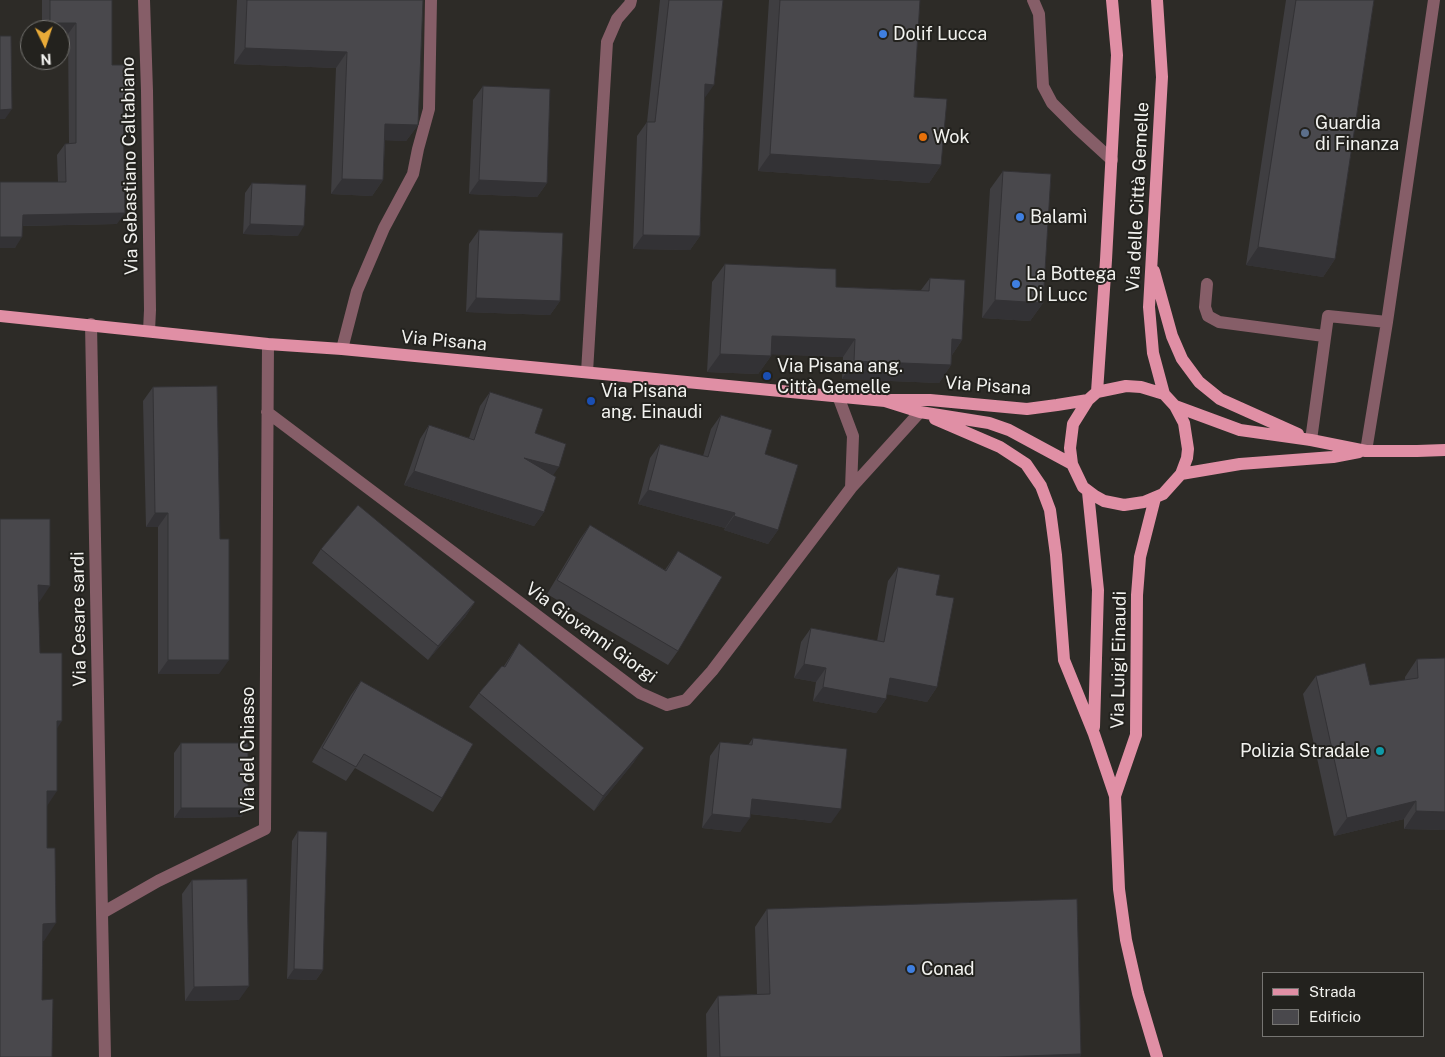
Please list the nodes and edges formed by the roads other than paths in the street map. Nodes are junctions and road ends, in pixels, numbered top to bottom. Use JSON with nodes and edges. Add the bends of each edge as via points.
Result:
{"nodes":[{"id":1,"x":144,"y":0,"type":"edge"},
{"id":2,"x":430,"y":0,"type":"edge"},
{"id":3,"x":631,"y":0,"type":"edge"},
{"id":4,"x":1033,"y":0,"type":"edge"},
{"id":5,"x":1112,"y":0,"type":"edge"},
{"id":6,"x":1157,"y":0,"type":"edge"},
{"id":7,"x":1434,"y":0,"type":"edge"},
{"id":8,"x":1112,"y":160,"type":"junction"},
{"id":9,"x":1152,"y":263,"type":"junction"},
{"id":10,"x":1207,"y":284,"type":"dead end"},
{"id":11,"x":0,"y":316,"type":"edge"},
{"id":12,"x":1386,"y":322,"type":"junction"},
{"id":13,"x":91,"y":324,"type":"junction"},
{"id":14,"x":149,"y":331,"type":"junction"},
{"id":15,"x":1324,"y":336,"type":"junction"},
{"id":16,"x":268,"y":344,"type":"junction"},
{"id":17,"x":342,"y":349,"type":"junction"},
{"id":18,"x":587,"y":372,"type":"junction"},
{"id":19,"x":1164,"y":394,"type":"junction"},
{"id":20,"x":838,"y":396,"type":"junction"},
{"id":21,"x":1092,"y":396,"type":"junction"},
{"id":22,"x":885,"y":401,"type":"junction"},
{"id":23,"x":1175,"y":406,"type":"junction"},
{"id":24,"x":267,"y":412,"type":"junction"},
{"id":25,"x":920,"y":412,"type":"junction"},
{"id":26,"x":1311,"y":440,"type":"junction"},
{"id":27,"x":1445,"y":450,"type":"edge"},
{"id":28,"x":1366,"y":451,"type":"junction"},
{"id":29,"x":1072,"y":464,"type":"junction"},
{"id":30,"x":1181,"y":474,"type":"junction"},
{"id":31,"x":851,"y":488,"type":"junction"},
{"id":32,"x":1088,"y":492,"type":"junction"},
{"id":33,"x":1155,"y":498,"type":"junction"},
{"id":34,"x":1094,"y":734,"type":"junction"},
{"id":35,"x":1115,"y":796,"type":"junction"},
{"id":36,"x":102,"y":913,"type":"junction"},
{"id":37,"x":105,"y":1057,"type":"edge"},
{"id":38,"x":1157,"y":1057,"type":"edge"}],
"edges":[{"from":1,"to":14,"type":"street","name":"Via Sebastiano Caltabiano"},
{"from":2,"to":17,"type":"street","via":[[429,109],[413,174],[384,228],[357,290]]},
{"from":3,"to":18,"type":"street","via":[[617,18],[606,42]]},
{"from":4,"to":8,"type":"street","via":[[1039,14],[1042,86],[1052,103]]},
{"from":5,"to":8,"type":"main road","name":"Via delle Città Gemelle","via":[[1117,55]]},
{"from":6,"to":9,"type":"main road","name":"Via delle Città Gemelle","via":[[1162,77]]},
{"from":7,"to":12,"type":"street"},
{"from":8,"to":21,"type":"main road","name":"Via delle Città Gemelle"},
{"from":9,"to":19,"type":"main road","name":"Via delle Città Gemelle","via":[[1151,337]]},
{"from":9,"to":26,"type":"main road","via":[[1172,336],[1182,359],[1199,382],[1220,399]]},
{"from":10,"to":15,"type":"street","via":[[1205,307],[1208,316],[1219,322]]},
{"from":11,"to":13,"type":"main road","name":"Via Pisana"},
{"from":12,"to":15,"type":"street","via":[[1328,316]]},
{"from":12,"to":28,"type":"street"},
{"from":13,"to":14,"type":"main road","name":"Via Pisana"},
{"from":13,"to":36,"type":"street","name":"Via Cesare sardi"},
{"from":14,"to":16,"type":"main road","name":"Via Pisana"},
{"from":15,"to":26,"type":"street"},
{"from":16,"to":17,"type":"main road","name":"Via Pisana"},
{"from":16,"to":24,"type":"street","name":"Via del Chiasso"},
{"from":17,"to":18,"type":"main road","name":"Via Pisana"},
{"from":18,"to":20,"type":"main road","name":"Via Pisana"},
{"from":19,"to":21,"type":"main road","name":"Via Pisana","via":[[1126,386]]},
{"from":19,"to":23,"type":"main road"},
{"from":20,"to":22,"type":"main road","name":"Via Pisana"},
{"from":20,"to":31,"type":"street","via":[[854,436]]},
{"from":21,"to":22,"type":"main road","name":"Via Pisana","via":[[1027,409],[930,400]]},
{"from":21,"to":29,"type":"main road","via":[[1073,424]]},
{"from":22,"to":25,"type":"main road","name":"Via Pisana"},
{"from":23,"to":26,"type":"main road","via":[[1240,430]]},
{"from":23,"to":30,"type":"main road","via":[[1184,423],[1188,449]]},
{"from":24,"to":31,"type":"street","name":"Via Giovanni Giorgi","via":[[640,693],[667,705],[686,700],[712,671]]},
{"from":24,"to":36,"type":"street","name":"Via del Chiasso","via":[[265,829],[158,881]]},
{"from":25,"to":29,"type":"main road","name":"Via Pisana","via":[[989,423],[1022,436]]},
{"from":25,"to":31,"type":"street","name":"Via Giovanni Giorgi"},
{"from":25,"to":34,"type":"main road","via":[[1000,447],[1026,464],[1041,486],[1050,510],[1064,660]]},
{"from":26,"to":28,"type":"main road"},
{"from":27,"to":28,"type":"main road"},
{"from":28,"to":30,"type":"main road","via":[[1333,457],[1240,464]]},
{"from":29,"to":32,"type":"main road"},
{"from":30,"to":33,"type":"main road","via":[[1170,488]]},
{"from":32,"to":33,"type":"main road","via":[[1104,501],[1124,505]]},
{"from":32,"to":34,"type":"main road","name":"Via Luigi Einaudi","via":[[1098,590]]},
{"from":33,"to":35,"type":"main road","name":"Via Luigi Einaudi","via":[[1140,557],[1136,735]]},
{"from":34,"to":35,"type":"main road"},
{"from":35,"to":38,"type":"main road","name":"Via Luigi Einaudi","via":[[1119,889],[1126,940]]},
{"from":36,"to":37,"type":"street"}]}
